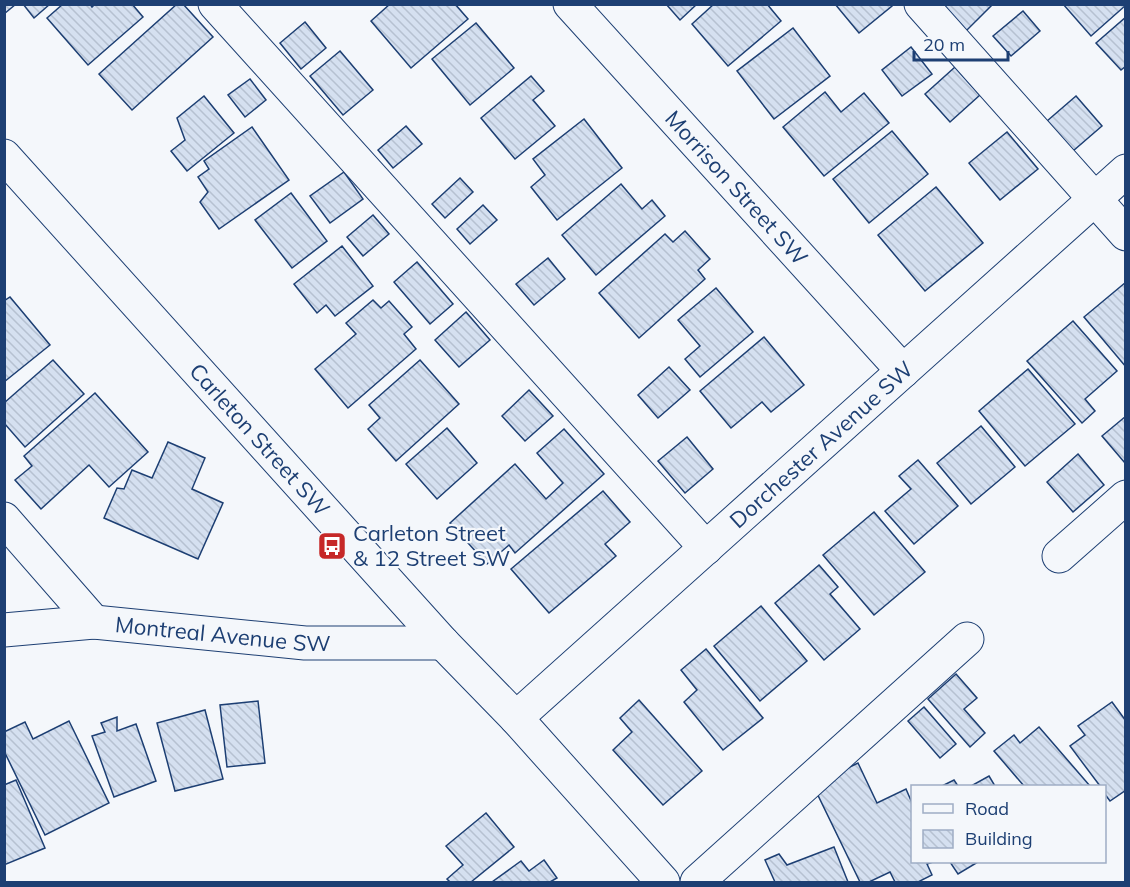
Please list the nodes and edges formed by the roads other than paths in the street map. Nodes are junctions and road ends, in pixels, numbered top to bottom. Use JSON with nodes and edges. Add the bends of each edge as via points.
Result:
{"nodes":[{"id":1,"x":215,"y":4,"type":"edge"},
{"id":2,"x":570,"y":4,"type":"edge"},
{"id":3,"x":921,"y":4,"type":"edge"},
{"id":4,"x":6,"y":161,"type":"edge"},
{"id":5,"x":1125,"y":171,"type":"edge"},
{"id":6,"x":1095,"y":199,"type":"junction"},
{"id":7,"x":1125,"y":234,"type":"edge"},
{"id":8,"x":903,"y":371,"type":"junction"},
{"id":9,"x":1125,"y":497,"type":"edge"},
{"id":10,"x":4,"y":519,"type":"edge"},
{"id":11,"x":706,"y":548,"type":"junction"},
{"id":12,"x":1059,"y":556,"type":"dead end"},
{"id":13,"x":94,"y":622,"type":"junction"},
{"id":14,"x":4,"y":630,"type":"edge"},
{"id":15,"x":967,"y":639,"type":"dead end"},
{"id":16,"x":443,"y":643,"type":"junction"},
{"id":17,"x":516,"y":718,"type":"junction"},
{"id":18,"x":663,"y":882,"type":"edge"},
{"id":19,"x":697,"y":882,"type":"edge"}],
"edges":[{"from":1,"to":11,"type":"street"},
{"from":2,"to":8,"type":"street","name":"Morrison Street SW"},
{"from":3,"to":6,"type":"street"},
{"from":4,"to":16,"type":"street","name":"Carleton Street SW"},
{"from":5,"to":6,"type":"street","name":"Dorchester Avenue SW"},
{"from":6,"to":7,"type":"street"},
{"from":6,"to":8,"type":"street","name":"Dorchester Avenue SW"},
{"from":8,"to":11,"type":"street","name":"Dorchester Avenue SW"},
{"from":9,"to":12,"type":"street"},
{"from":10,"to":13,"type":"street"},
{"from":11,"to":17,"type":"street","name":"Dorchester Avenue SW"},
{"from":13,"to":14,"type":"street","name":"Montreal Avenue SW"},
{"from":13,"to":16,"type":"street","name":"Montreal Avenue SW","via":[[305,643]]},
{"from":15,"to":19,"type":"street"},
{"from":16,"to":17,"type":"street","name":"Carleton Street SW"},
{"from":17,"to":18,"type":"street","name":"Carleton Street SW"}]}
